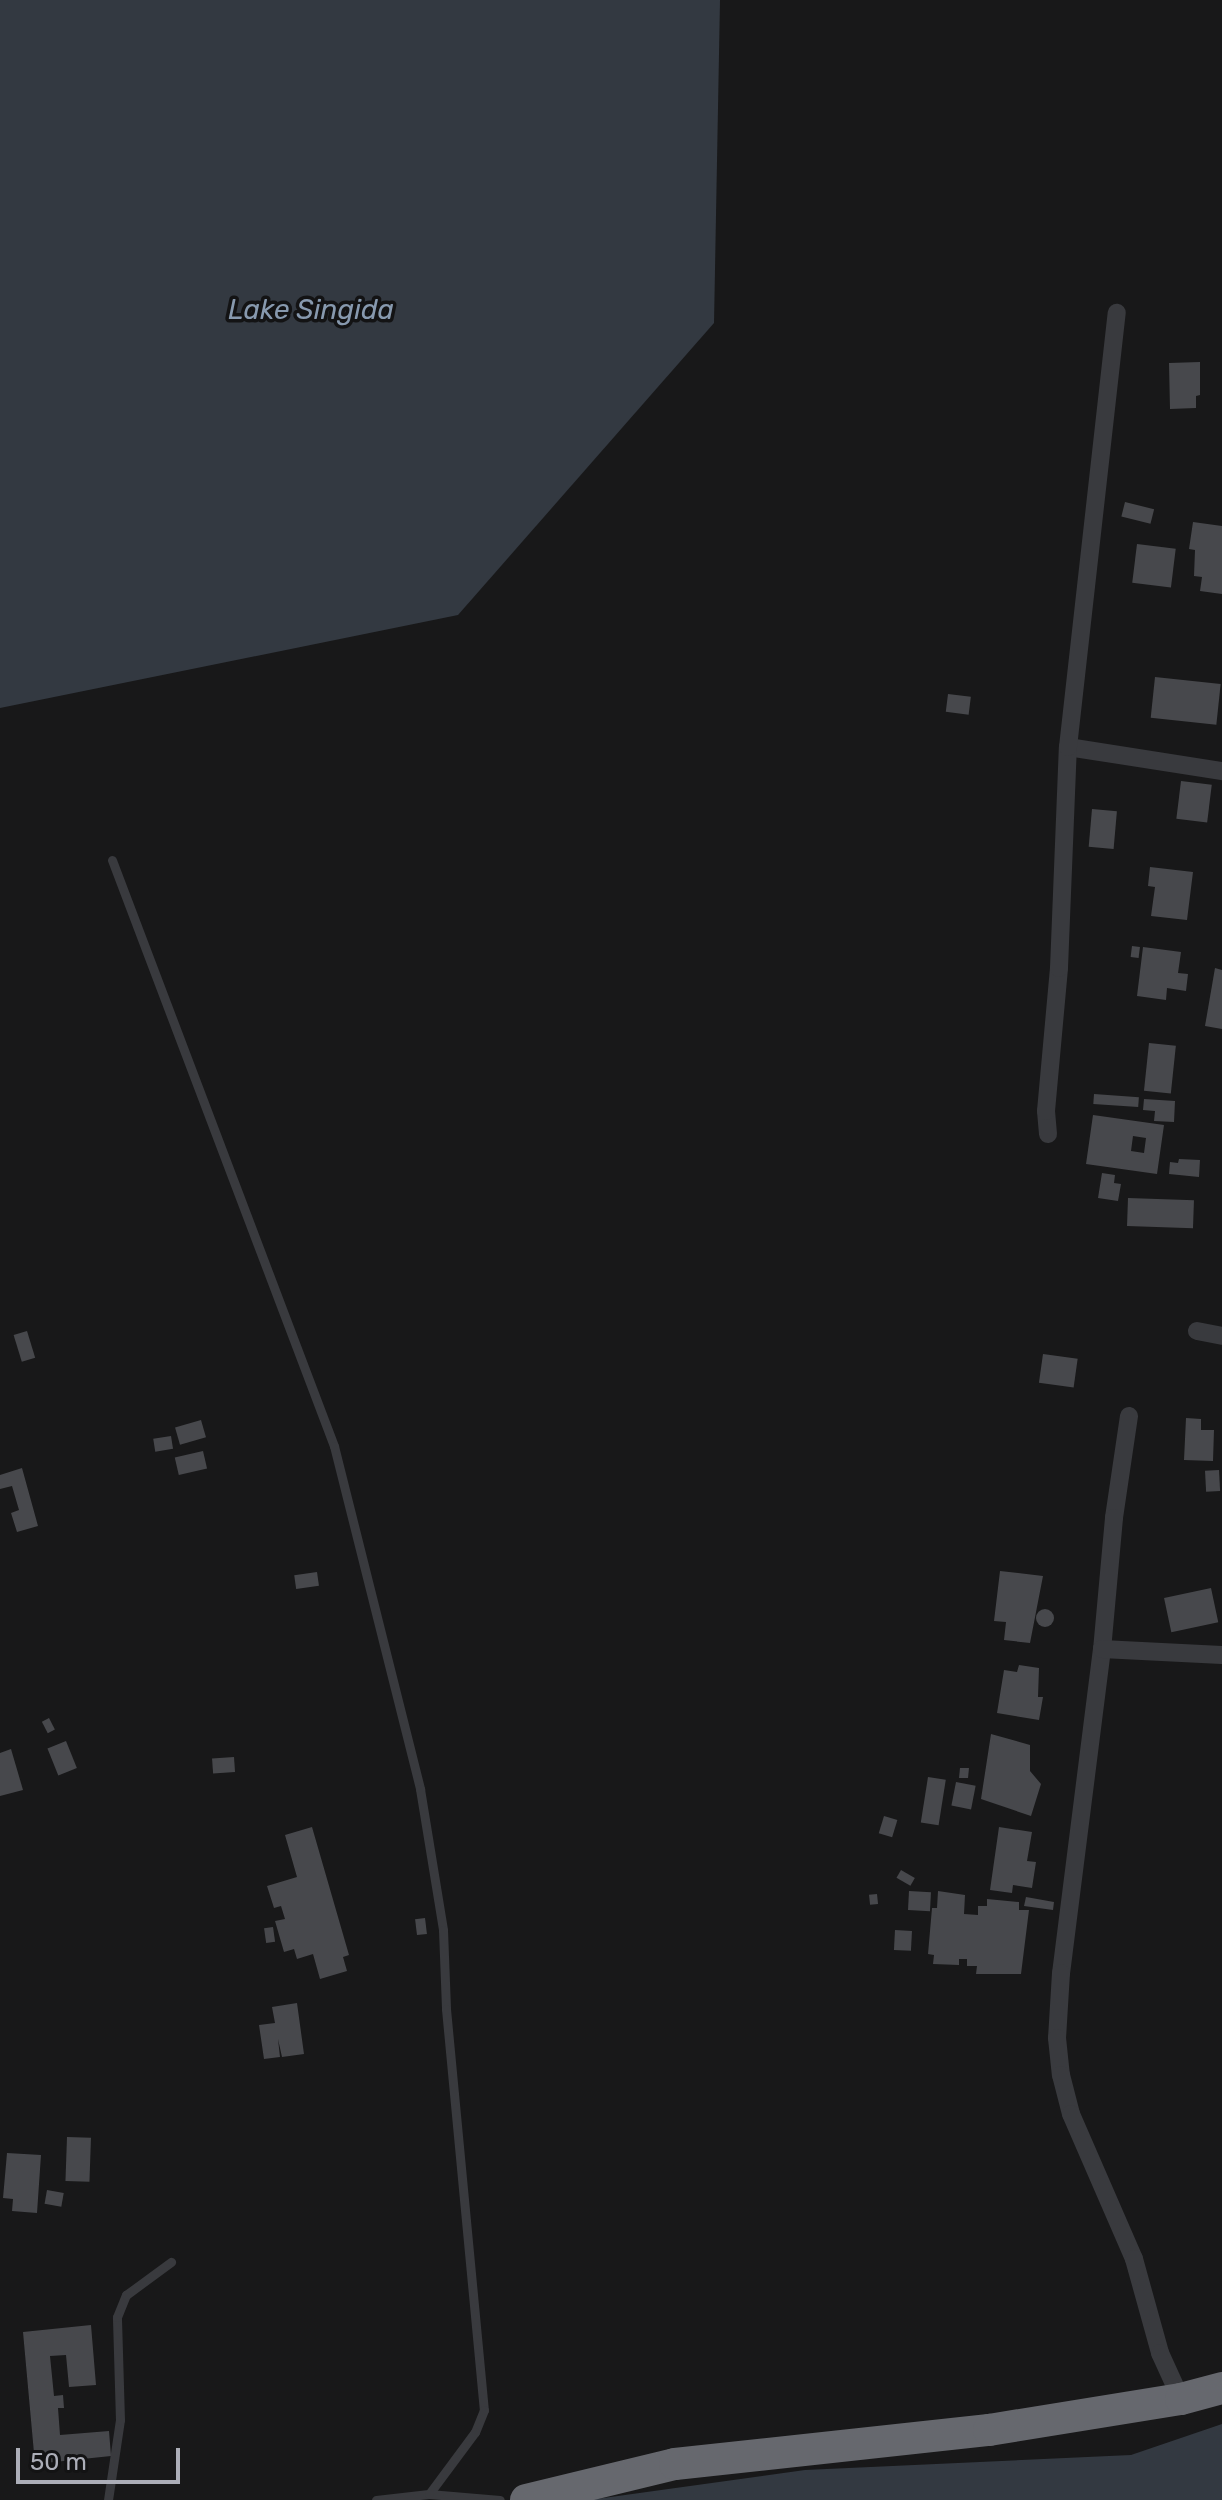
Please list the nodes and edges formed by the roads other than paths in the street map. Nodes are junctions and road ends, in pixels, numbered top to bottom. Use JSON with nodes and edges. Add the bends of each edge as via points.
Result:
{"nodes":[{"id":1,"x":1117,"y":313,"type":"dead end"},
{"id":2,"x":1068,"y":747,"type":"junction"},
{"id":3,"x":1222,"y":771,"type":"edge"},
{"id":4,"x":112,"y":860,"type":"dead end"},
{"id":5,"x":1048,"y":1134,"type":"dead end"},
{"id":6,"x":1197,"y":1331,"type":"dead end"},
{"id":7,"x":1222,"y":1336,"type":"edge"},
{"id":8,"x":1129,"y":1416,"type":"dead end"},
{"id":9,"x":1102,"y":1649,"type":"junction"},
{"id":10,"x":1222,"y":1655,"type":"edge"},
{"id":11,"x":171,"y":2262,"type":"dead end"},
{"id":12,"x":1222,"y":2388,"type":"edge"},
{"id":13,"x":1181,"y":2399,"type":"junction"},
{"id":14,"x":429,"y":2494,"type":"junction"},
{"id":15,"x":108,"y":2500,"type":"edge"},
{"id":16,"x":376,"y":2500,"type":"edge"},
{"id":17,"x":500,"y":2500,"type":"edge"},
{"id":18,"x":526,"y":2500,"type":"edge"}],
"edges":[{"from":1,"to":2,"type":"street"},
{"from":2,"to":3,"type":"street"},
{"from":2,"to":5,"type":"street"},
{"from":4,"to":14,"type":"lane","via":[[334,1446],[420,1789],[443,1930],[484,2410],[475,2432]]},
{"from":6,"to":7,"type":"street"},
{"from":8,"to":9,"type":"street"},
{"from":9,"to":10,"type":"street"},
{"from":9,"to":13,"type":"street","via":[[1057,2038],[1071,2114],[1134,2259],[1160,2353]]},
{"from":11,"to":15,"type":"lane","via":[[126,2295],[117,2317],[120,2420]]},
{"from":12,"to":13,"type":"highway"},
{"from":13,"to":18,"type":"highway","via":[[989,2430],[675,2464]]},
{"from":14,"to":16,"type":"lane"},
{"from":14,"to":17,"type":"lane"}]}
